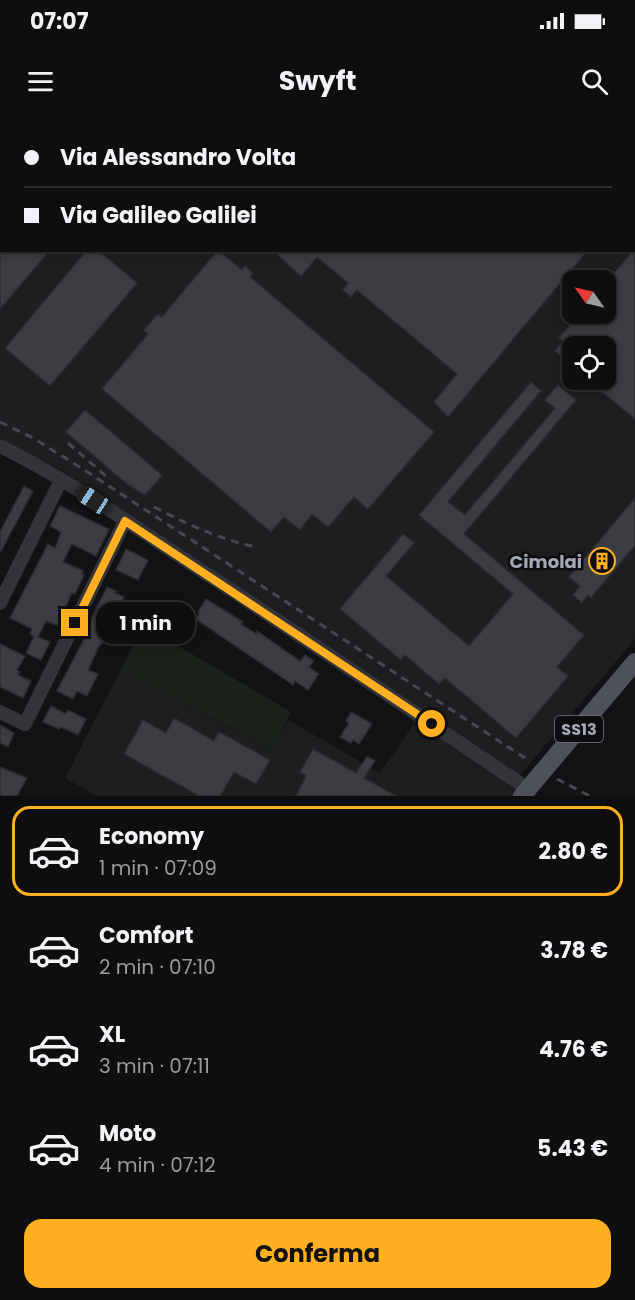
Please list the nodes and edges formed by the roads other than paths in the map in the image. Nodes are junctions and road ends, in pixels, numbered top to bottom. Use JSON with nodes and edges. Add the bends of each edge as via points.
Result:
{"nodes":[{"id":1,"x":0,"y":446,"type":"edge"},
{"id":2,"x":61,"y":480,"type":"junction"},
{"id":3,"x":125,"y":521,"type":"junction"},
{"id":4,"x":0,"y":603,"type":"edge"},
{"id":5,"x":635,"y":662,"type":"edge"},
{"id":6,"x":0,"y":712,"type":"edge"},
{"id":7,"x":525,"y":793,"type":"edge"}],
"edges":[{"from":1,"to":2,"type":"street"},
{"from":2,"to":3,"type":"street"},
{"from":2,"to":4,"type":"street"},
{"from":3,"to":6,"type":"street","via":[[25,724]]},
{"from":3,"to":7,"type":"street","via":[[326,652]]},
{"from":5,"to":7,"type":"main road","number":"SS13"}]}
